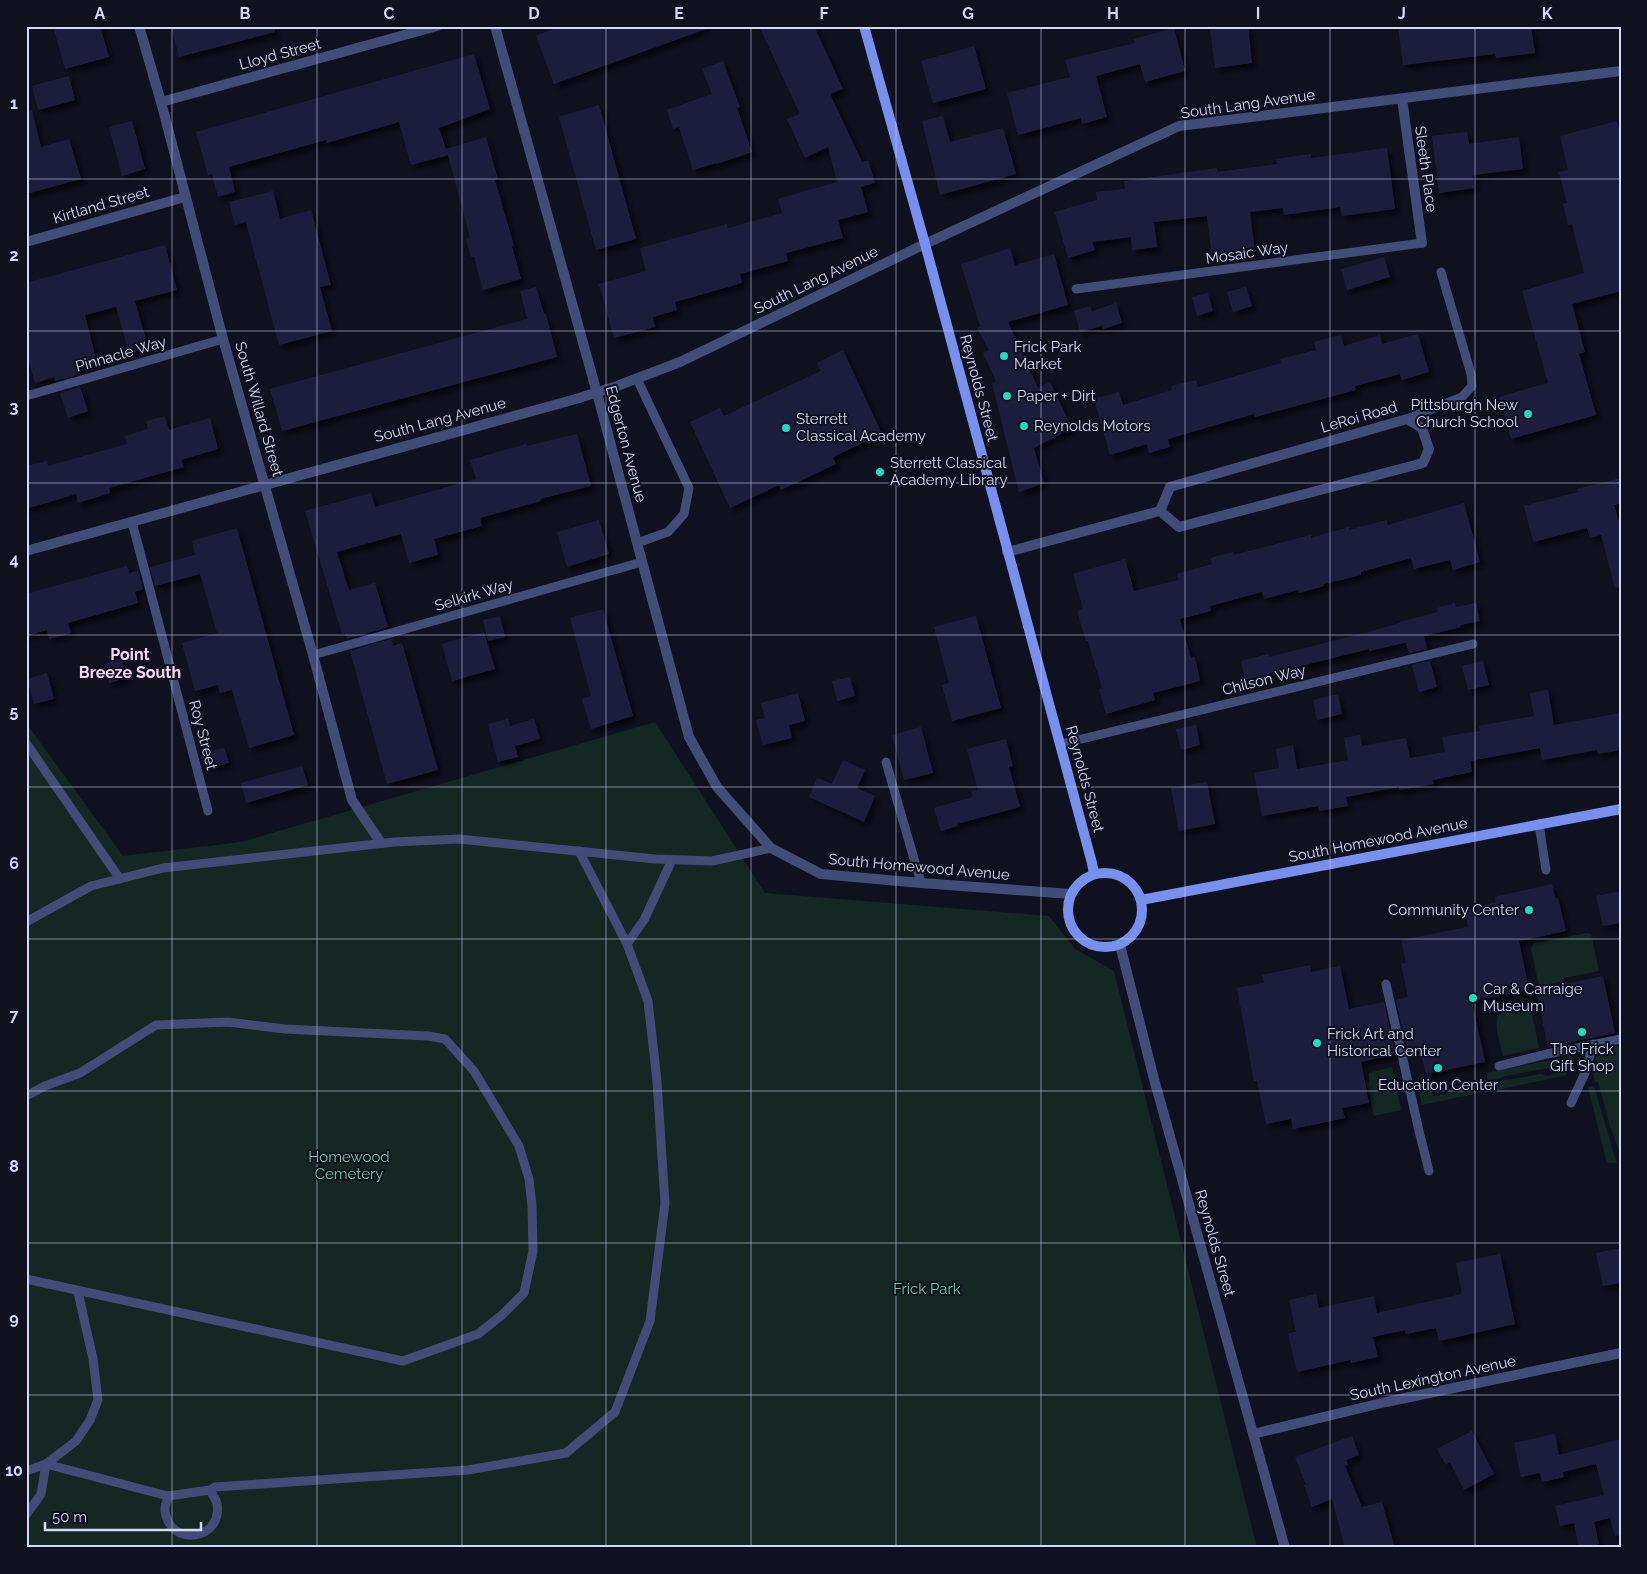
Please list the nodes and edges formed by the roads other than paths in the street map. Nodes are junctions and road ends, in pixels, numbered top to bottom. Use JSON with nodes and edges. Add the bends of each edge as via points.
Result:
{"nodes":[{"id":1,"x":139,"y":26,"type":"edge"},
{"id":2,"x":437,"y":26,"type":"edge"},
{"id":3,"x":495,"y":26,"type":"edge"},
{"id":4,"x":864,"y":26,"type":"edge"},
{"id":5,"x":1621,"y":71,"type":"edge"},
{"id":6,"x":1402,"y":99,"type":"junction"},
{"id":7,"x":161,"y":102,"type":"junction"},
{"id":8,"x":185,"y":197,"type":"junction"},
{"id":9,"x":26,"y":242,"type":"edge"},
{"id":10,"x":1422,"y":243,"type":"joint"},
{"id":11,"x":925,"y":244,"type":"junction"},
{"id":12,"x":1441,"y":272,"type":"dead end"},
{"id":13,"x":1076,"y":290,"type":"dead end"},
{"id":14,"x":223,"y":339,"type":"junction"},
{"id":15,"x":637,"y":379,"type":"junction"},
{"id":16,"x":597,"y":393,"type":"junction"},
{"id":17,"x":26,"y":396,"type":"edge"},
{"id":18,"x":1408,"y":419,"type":"junction"},
{"id":19,"x":265,"y":484,"type":"junction"},
{"id":20,"x":1160,"y":511,"type":"junction"},
{"id":21,"x":132,"y":522,"type":"junction"},
{"id":22,"x":637,"y":542,"type":"junction"},
{"id":23,"x":26,"y":551,"type":"edge"},
{"id":24,"x":1007,"y":552,"type":"junction"},
{"id":25,"x":642,"y":562,"type":"junction"},
{"id":26,"x":1473,"y":644,"type":"dead end"},
{"id":27,"x":313,"y":655,"type":"junction"},
{"id":28,"x":26,"y":743,"type":"edge"},
{"id":29,"x":1061,"y":744,"type":"junction"},
{"id":30,"x":886,"y":762,"type":"dead end"},
{"id":31,"x":1621,"y":809,"type":"edge"},
{"id":32,"x":208,"y":810,"type":"dead end"},
{"id":33,"x":1540,"y":824,"type":"junction"},
{"id":34,"x":381,"y":843,"type":"junction"},
{"id":35,"x":772,"y":848,"type":"junction"},
{"id":36,"x":579,"y":851,"type":"junction"},
{"id":37,"x":672,"y":860,"type":"junction"},
{"id":38,"x":1546,"y":870,"type":"dead end"},
{"id":39,"x":1094,"y":874,"type":"junction"},
{"id":40,"x":120,"y":879,"type":"junction"},
{"id":41,"x":921,"y":883,"type":"junction"},
{"id":42,"x":1071,"y":894,"type":"junction"},
{"id":43,"x":1141,"y":900,"type":"junction"},
{"id":44,"x":26,"y":922,"type":"edge"},
{"id":45,"x":627,"y":944,"type":"junction"},
{"id":46,"x":1120,"y":945,"type":"junction"},
{"id":47,"x":1386,"y":984,"type":"dead end"},
{"id":48,"x":1621,"y":1038,"type":"edge"},
{"id":49,"x":1593,"y":1044,"type":"junction"},
{"id":50,"x":1499,"y":1066,"type":"dead end"},
{"id":51,"x":26,"y":1096,"type":"edge"},
{"id":52,"x":1572,"y":1102,"type":"dead end"},
{"id":53,"x":1429,"y":1171,"type":"dead end"},
{"id":54,"x":26,"y":1280,"type":"edge"},
{"id":55,"x":78,"y":1292,"type":"junction"},
{"id":56,"x":1621,"y":1353,"type":"edge"},
{"id":57,"x":1253,"y":1434,"type":"junction"},
{"id":58,"x":46,"y":1464,"type":"junction"},
{"id":59,"x":26,"y":1471,"type":"edge"},
{"id":60,"x":210,"y":1490,"type":"junction"},
{"id":61,"x":168,"y":1496,"type":"junction"},
{"id":62,"x":26,"y":1515,"type":"edge"},
{"id":63,"x":1285,"y":1548,"type":"edge"}],
"edges":[{"from":1,"to":7,"type":"street","name":"South Willard Street"},
{"from":2,"to":7,"type":"street","name":"Lloyd Street"},
{"from":3,"to":16,"type":"street","name":"Edgerton Avenue"},
{"from":4,"to":11,"type":"street","name":"Reynolds Street"},
{"from":5,"to":6,"type":"street","name":"South Lang Avenue"},
{"from":6,"to":10,"type":"street","name":"Sleeth Place"},
{"from":6,"to":11,"type":"street","name":"South Lang Avenue","via":[[1179,126]]},
{"from":7,"to":8,"type":"street","name":"South Willard Street"},
{"from":8,"to":9,"type":"street","name":"Kirtland Street"},
{"from":8,"to":14,"type":"street","name":"South Willard Street"},
{"from":10,"to":13,"type":"lane","name":"Mosaic Way"},
{"from":11,"to":15,"type":"street","name":"South Lang Avenue","via":[[680,362]]},
{"from":11,"to":24,"type":"street","name":"Reynolds Street"},
{"from":12,"to":18,"type":"lane","via":[[1472,386],[1462,397]]},
{"from":14,"to":17,"type":"lane","name":"Pinnacle Way"},
{"from":14,"to":19,"type":"street","name":"South Willard Street"},
{"from":15,"to":16,"type":"street","name":"South Lang Avenue"},
{"from":15,"to":22,"type":"lane","via":[[689,488],[684,514],[668,532]]},
{"from":16,"to":19,"type":"street","name":"South Lang Avenue"},
{"from":16,"to":22,"type":"street","name":"Edgerton Avenue"},
{"from":18,"to":20,"type":"street","name":"LeRoi Road","via":[[1170,487]]},
{"from":18,"to":20,"type":"street","name":"LeRoi Road","via":[[1422,428],[1429,449],[1423,463],[1179,527]]},
{"from":19,"to":21,"type":"street","name":"South Lang Avenue"},
{"from":19,"to":27,"type":"street","name":"South Willard Street"},
{"from":20,"to":24,"type":"street"},
{"from":21,"to":23,"type":"street","name":"South Lang Avenue"},
{"from":21,"to":32,"type":"lane","name":"Roy Street"},
{"from":22,"to":25,"type":"street","name":"Edgerton Avenue"},
{"from":24,"to":29,"type":"street","name":"Reynolds Street"},
{"from":25,"to":27,"type":"lane","name":"Selkirk Way"},
{"from":25,"to":35,"type":"street","name":"Edgerton Avenue","via":[[689,737],[717,787]]},
{"from":26,"to":29,"type":"lane","name":"Chilson Way"},
{"from":27,"to":34,"type":"street","name":"South Willard Street","via":[[352,800]]},
{"from":28,"to":40,"type":"lane"},
{"from":29,"to":39,"type":"street","name":"Reynolds Street"},
{"from":30,"to":41,"type":"lane"},
{"from":31,"to":33,"type":"street","name":"South Homewood Avenue"},
{"from":33,"to":38,"type":"lane"},
{"from":33,"to":43,"type":"street","name":"South Homewood Avenue"},
{"from":34,"to":36,"type":"lane","via":[[459,839]]},
{"from":34,"to":40,"type":"lane","via":[[163,868]]},
{"from":35,"to":37,"type":"lane","via":[[712,861]]},
{"from":35,"to":41,"type":"street","name":"South Homewood Avenue","via":[[821,874]]},
{"from":36,"to":37,"type":"lane"},
{"from":36,"to":45,"type":"lane"},
{"from":37,"to":45,"type":"lane","via":[[644,920]]},
{"from":39,"to":42,"type":"street","via":[[1080,882]]},
{"from":39,"to":43,"type":"street","via":[[1120,876],[1131,883]]},
{"from":40,"to":44,"type":"lane","via":[[91,886]]},
{"from":41,"to":42,"type":"street","name":"South Homewood Avenue"},
{"from":42,"to":46,"type":"street","via":[[1067,910],[1076,935],[1096,947]]},
{"from":43,"to":46,"type":"street","via":[[1141,920],[1136,932]]},
{"from":45,"to":60,"type":"lane","via":[[648,1001],[665,1203],[650,1322],[614,1412],[566,1453],[468,1470],[215,1487]]},
{"from":46,"to":57,"type":"street","name":"Reynolds Street","via":[[1159,1098]]},
{"from":47,"to":53,"type":"lane"},
{"from":48,"to":49,"type":"lane"},
{"from":49,"to":50,"type":"lane"},
{"from":49,"to":52,"type":"lane"},
{"from":51,"to":55,"type":"lane","via":[[80,1073],[156,1025],[228,1022],[285,1029],[428,1036],[445,1039],[474,1070],[519,1146],[529,1179],[532,1251],[524,1293],[478,1334],[403,1361]]},
{"from":54,"to":55,"type":"lane"},
{"from":55,"to":58,"type":"lane","via":[[93,1359],[98,1400],[76,1441]]},
{"from":56,"to":57,"type":"street","name":"South Lexington Avenue","via":[[1386,1402]]},
{"from":57,"to":63,"type":"street","name":"Reynolds Street"},
{"from":58,"to":59,"type":"lane"},
{"from":58,"to":61,"type":"lane"},
{"from":58,"to":62,"type":"lane","via":[[42,1494]]},
{"from":60,"to":61,"type":"lane"},
{"from":60,"to":61,"type":"lane","via":[[217,1503],[217,1518],[209,1530],[195,1536],[180,1534],[169,1524],[164,1510]]}]}
